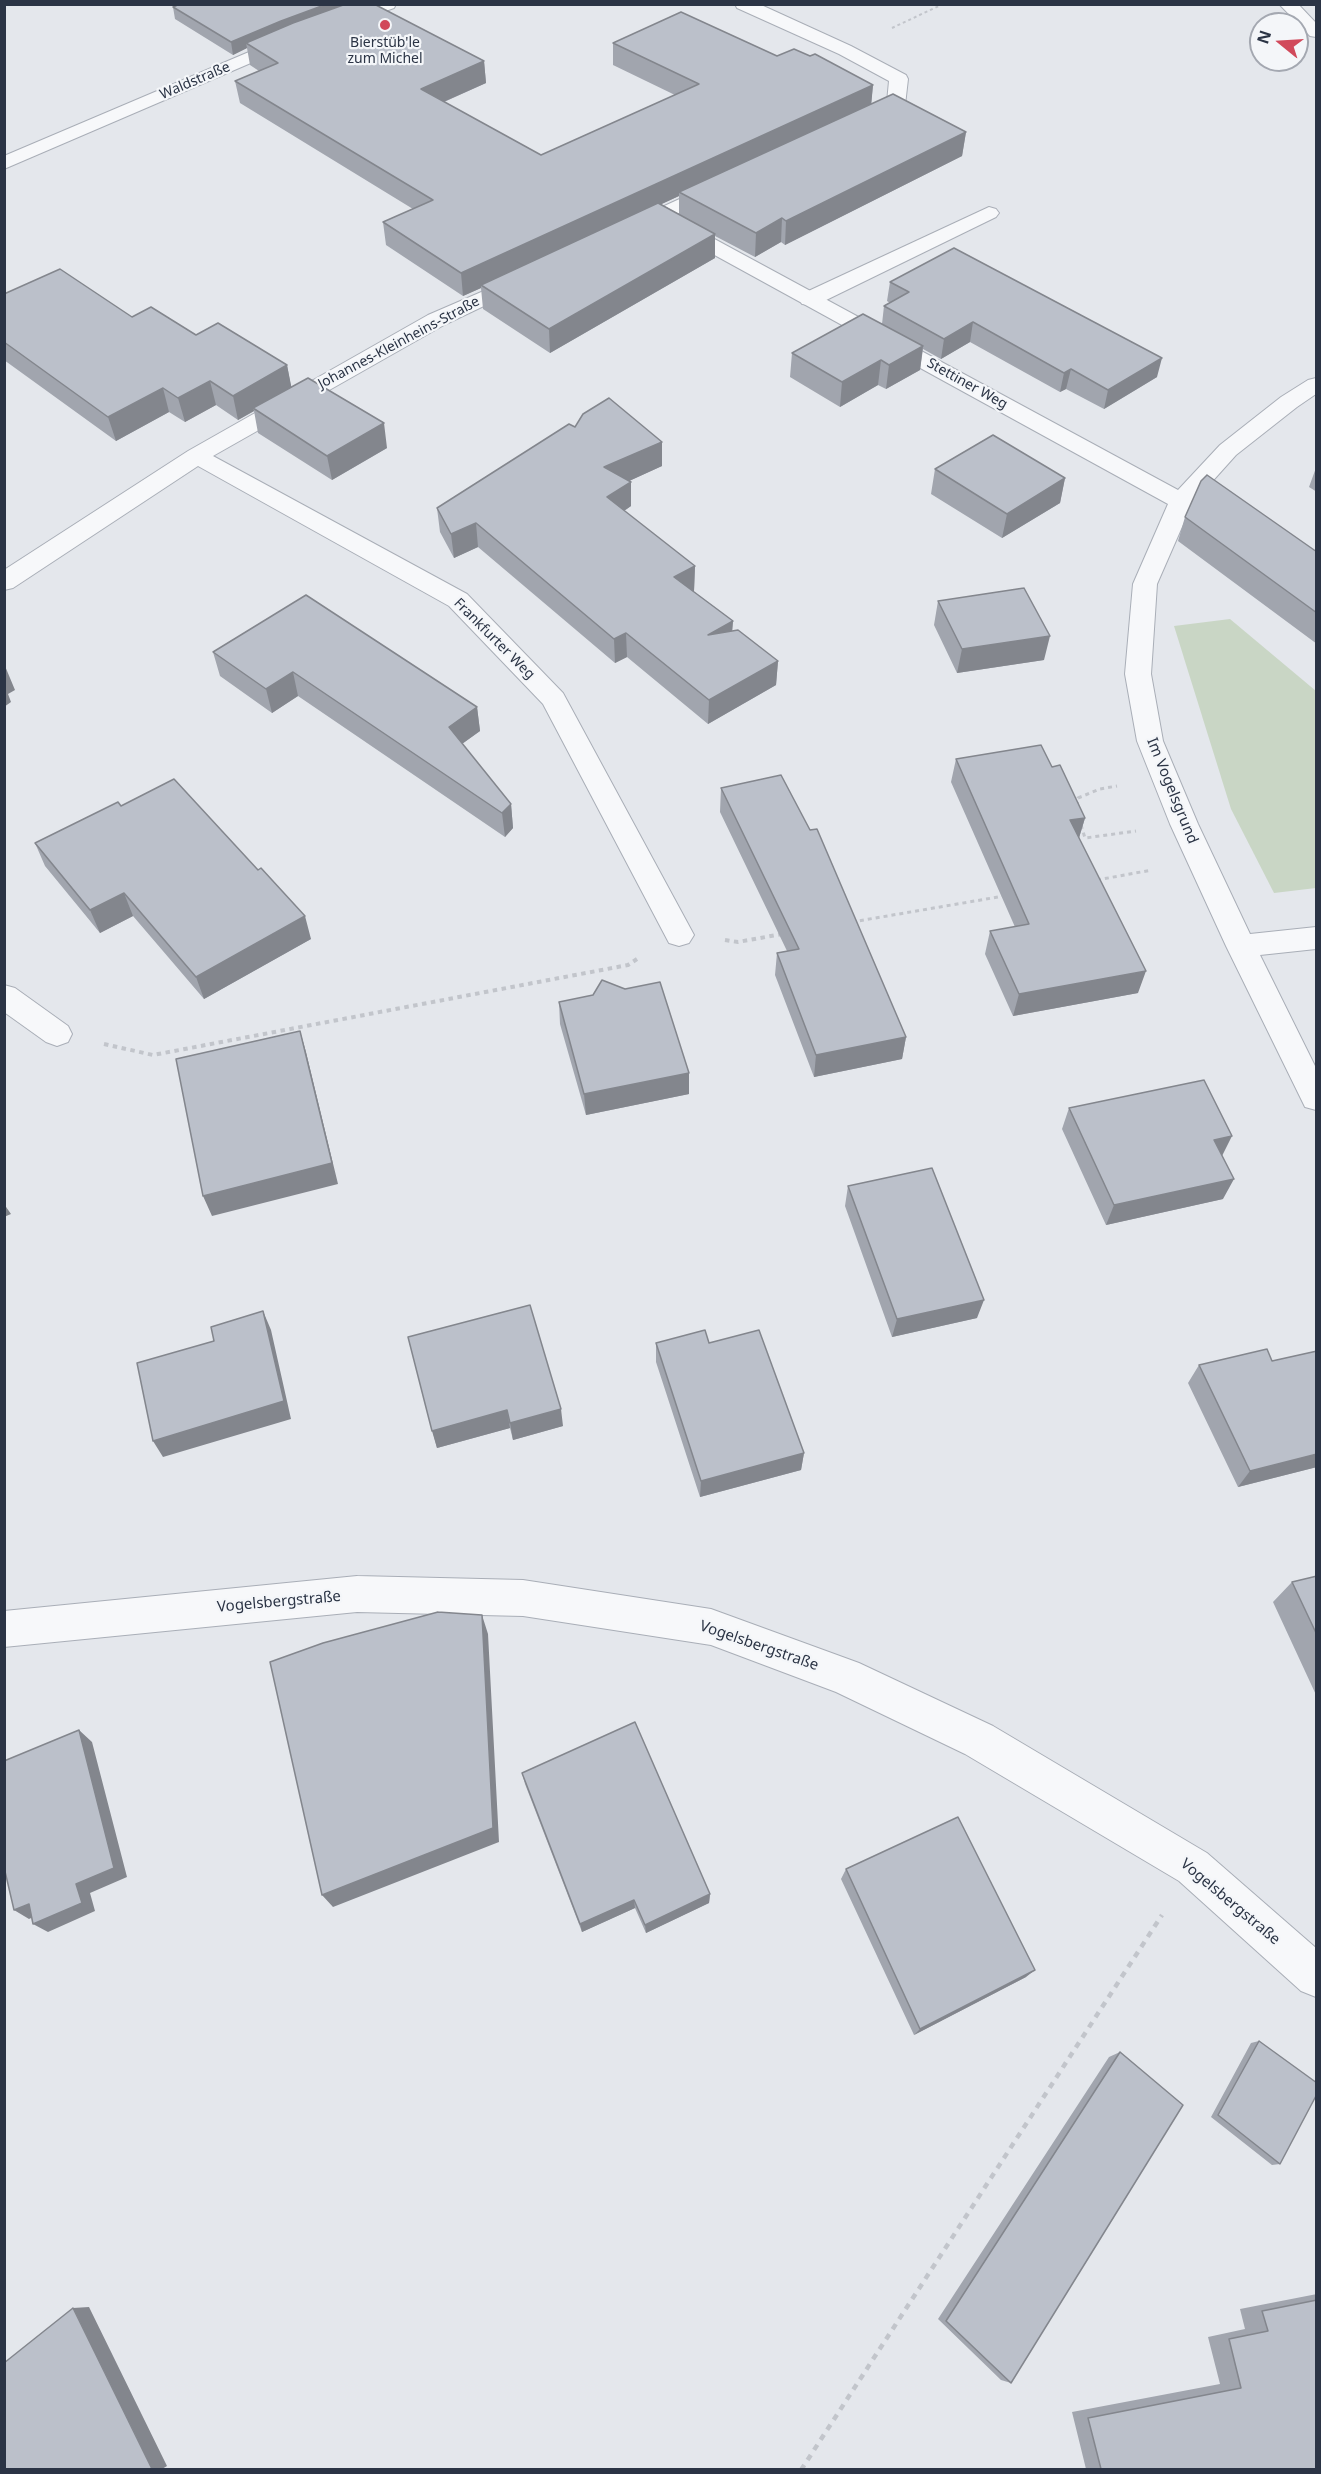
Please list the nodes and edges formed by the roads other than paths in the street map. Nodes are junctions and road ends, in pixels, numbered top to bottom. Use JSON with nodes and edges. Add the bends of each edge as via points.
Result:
{"nodes":[{"id":1,"x":387,"y":4,"type":"edge"},
{"id":2,"x":744,"y":4,"type":"edge"},
{"id":3,"x":1287,"y":4,"type":"edge"},
{"id":4,"x":322,"y":28,"type":"edge"},
{"id":5,"x":1317,"y":32,"type":"edge"},
{"id":6,"x":301,"y":35,"type":"edge"},
{"id":7,"x":842,"y":130,"type":"edge"},
{"id":8,"x":4,"y":163,"type":"edge"},
{"id":9,"x":744,"y":176,"type":"edge"},
{"id":10,"x":989,"y":213,"type":"dead end"},
{"id":11,"x":658,"y":216,"type":"junction"},
{"id":12,"x":615,"y":236,"type":"edge"},
{"id":13,"x":539,"y":272,"type":"edge"},
{"id":14,"x":810,"y":299,"type":"junction"},
{"id":15,"x":1317,"y":385,"type":"edge"},
{"id":16,"x":196,"y":456,"type":"junction"},
{"id":17,"x":1180,"y":501,"type":"junction"},
{"id":18,"x":4,"y":582,"type":"edge"},
{"id":19,"x":679,"y":935,"type":"road end"},
{"id":20,"x":1317,"y":938,"type":"edge"},
{"id":21,"x":1241,"y":946,"type":"junction"},
{"id":22,"x":4,"y":996,"type":"edge"},
{"id":23,"x":57,"y":1034,"type":"road end"},
{"id":24,"x":1317,"y":1098,"type":"edge"},
{"id":25,"x":4,"y":1629,"type":"edge"},
{"id":26,"x":1317,"y":1976,"type":"edge"}],
"edges":[{"from":1,"to":4,"type":"street"},
{"from":2,"to":7,"type":"street","via":[[899,79],[896,105]]},
{"from":3,"to":5,"type":"street"},
{"from":6,"to":8,"type":"street","name":"Waldstraße"},
{"from":9,"to":11,"type":"street"},
{"from":10,"to":14,"type":"street"},
{"from":11,"to":12,"type":"street"},
{"from":11,"to":14,"type":"street","name":"Stettiner Weg"},
{"from":13,"to":16,"type":"street","name":"Johannes-Kleinheins-Straße","via":[[436,320]]},
{"from":14,"to":17,"type":"street","name":"Stettiner Weg"},
{"from":15,"to":17,"type":"street","name":"Im Vogelsgrund","via":[[1228,450]]},
{"from":16,"to":18,"type":"street","name":"Johannes-Kleinheins-Straße"},
{"from":16,"to":19,"type":"street","name":"Frankfurter Weg","via":[[458,600],[554,699]]},
{"from":17,"to":21,"type":"street","name":"Im Vogelsgrund","via":[[1144,584],[1138,674],[1150,741],[1200,862]]},
{"from":20,"to":21,"type":"street"},
{"from":21,"to":24,"type":"street","name":"Im Vogelsgrund"},
{"from":22,"to":23,"type":"street"},
{"from":25,"to":26,"type":"street","name":"Vogelsbergstraße","via":[[357,1594],[522,1598],[711,1627],[845,1676],[979,1740],[1193,1867]]}]}
